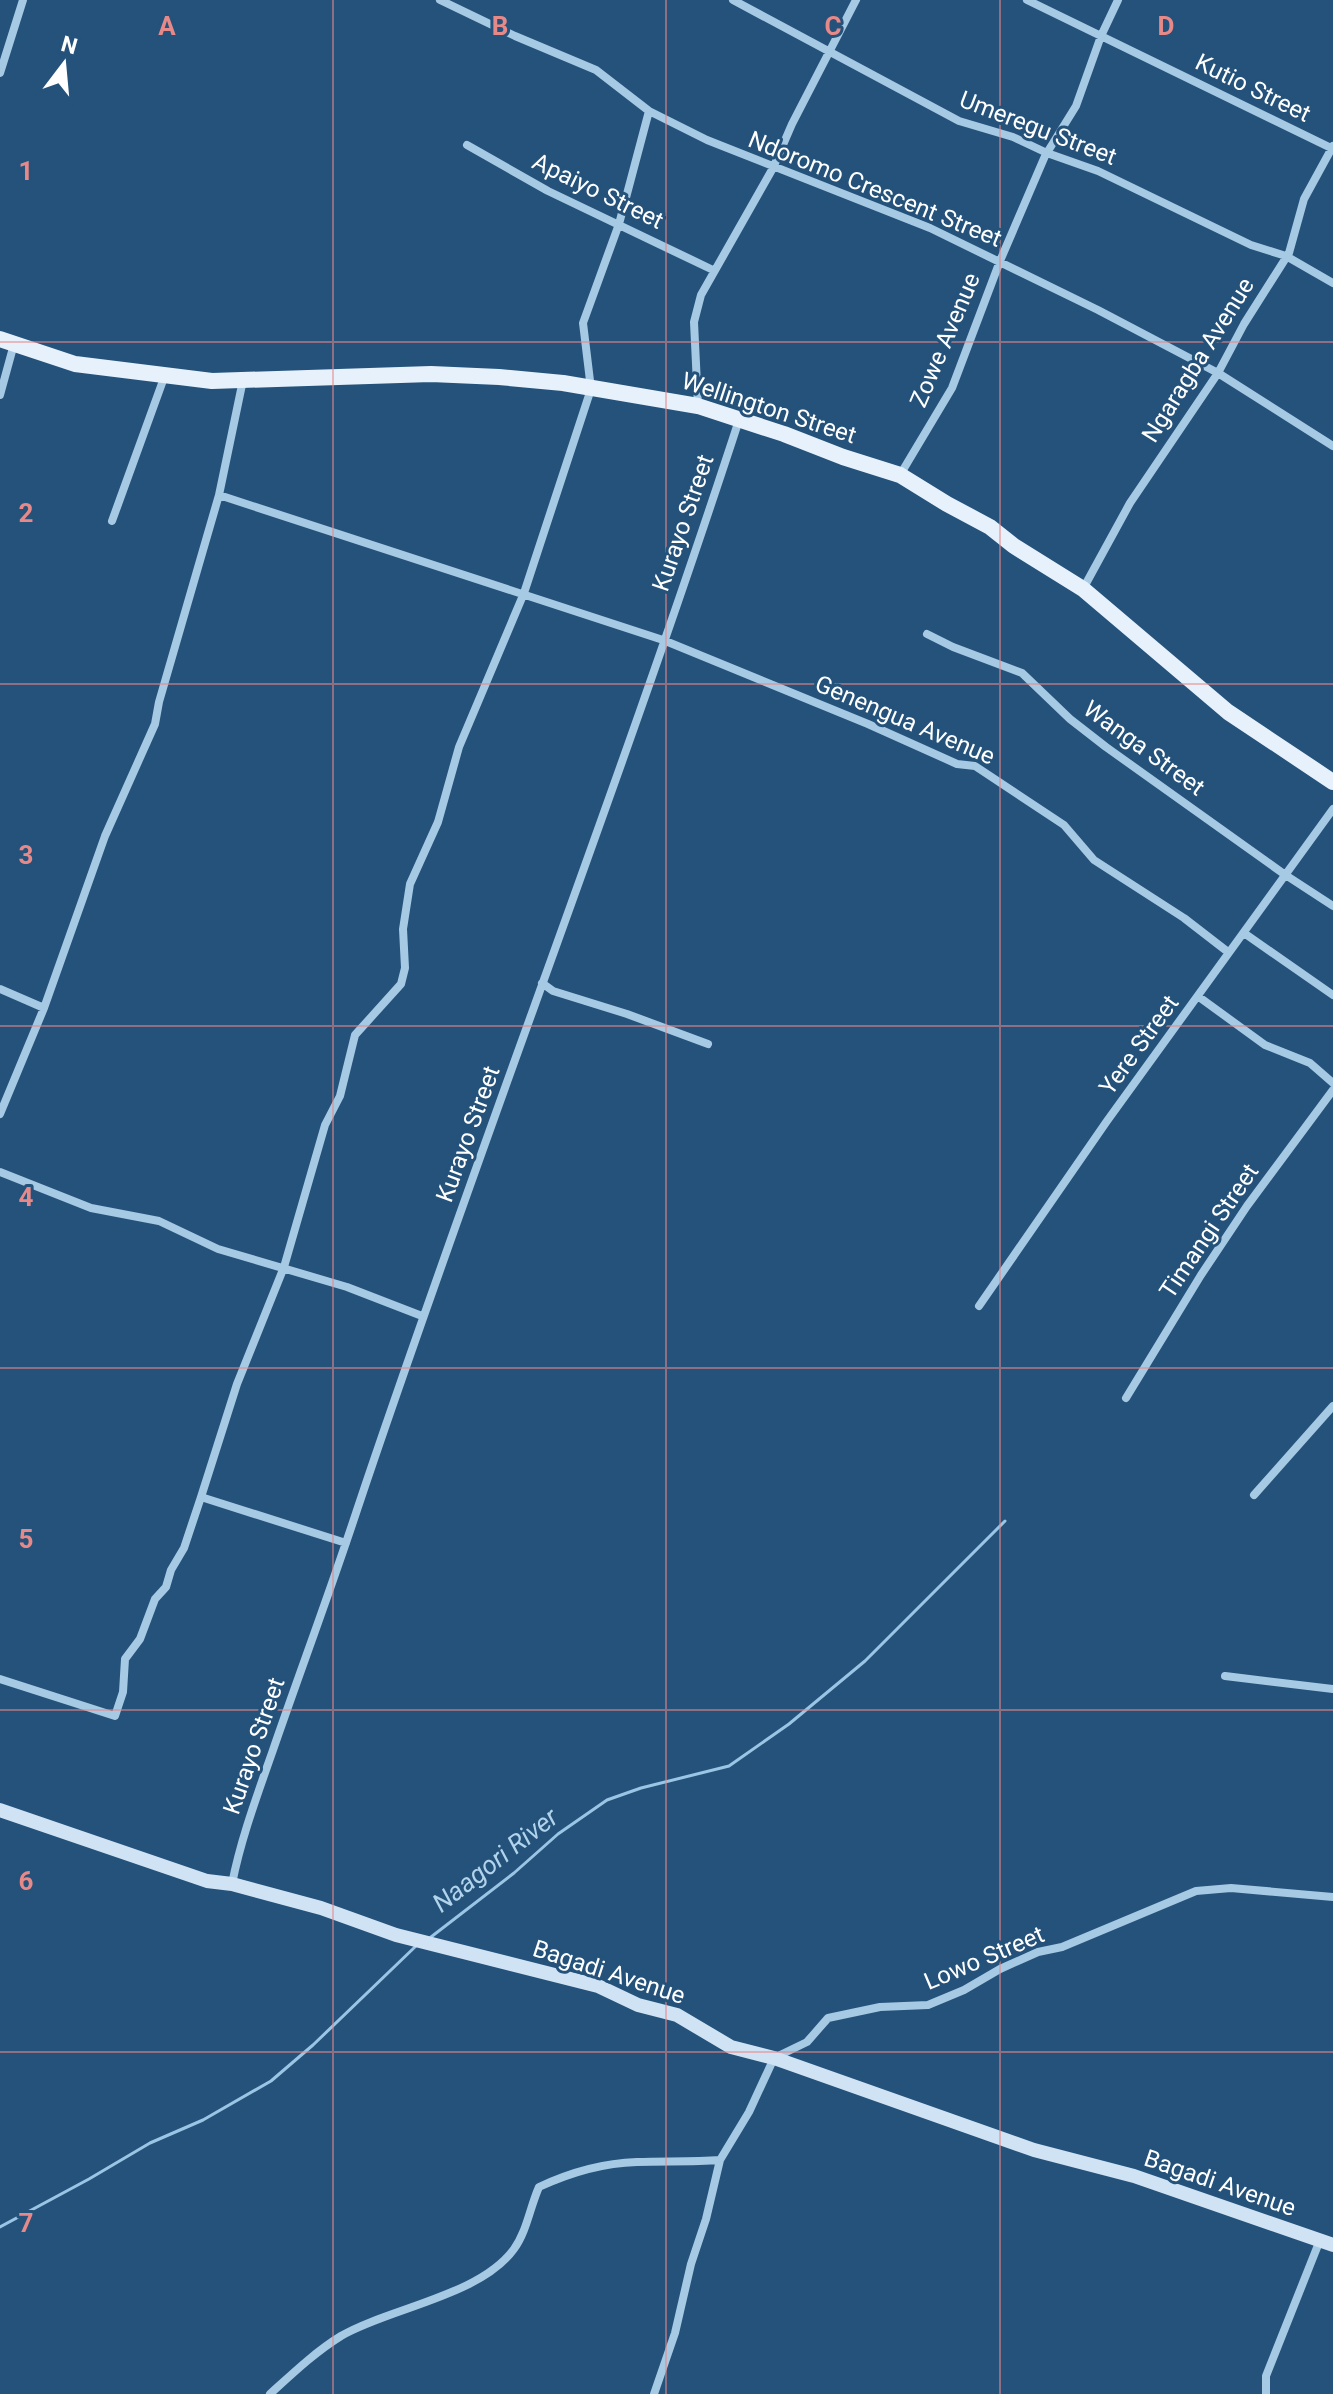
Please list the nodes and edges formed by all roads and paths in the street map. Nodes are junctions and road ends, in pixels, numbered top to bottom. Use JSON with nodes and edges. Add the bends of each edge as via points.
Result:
{"nodes":[{"id":1,"x":23,"y":0,"type":"edge"},
{"id":2,"x":440,"y":0,"type":"edge"},
{"id":3,"x":733,"y":0,"type":"edge"},
{"id":4,"x":856,"y":0,"type":"edge"},
{"id":5,"x":1027,"y":0,"type":"edge"},
{"id":6,"x":1118,"y":0,"type":"edge"},
{"id":7,"x":1101,"y":36,"type":"junction"},
{"id":8,"x":828,"y":53,"type":"junction"},
{"id":9,"x":0,"y":73,"type":"edge"},
{"id":10,"x":649,"y":111,"type":"junction"},
{"id":11,"x":467,"y":145,"type":"dead end"},
{"id":12,"x":1333,"y":148,"type":"edge"},
{"id":13,"x":1047,"y":153,"type":"junction"},
{"id":14,"x":773,"y":168,"type":"junction"},
{"id":15,"x":619,"y":224,"type":"junction"},
{"id":16,"x":1286,"y":256,"type":"junction"},
{"id":17,"x":1000,"y":261,"type":"junction"},
{"id":18,"x":713,"y":270,"type":"junction"},
{"id":19,"x":1333,"y":283,"type":"edge"},
{"id":20,"x":7,"y":342,"type":"edge"},
{"id":21,"x":1218,"y":373,"type":"junction"},
{"id":22,"x":165,"y":374,"type":"junction"},
{"id":23,"x":243,"y":380,"type":"junction"},
{"id":24,"x":591,"y":389,"type":"junction"},
{"id":25,"x":0,"y":395,"type":"edge"},
{"id":26,"x":698,"y":406,"type":"junction"},
{"id":27,"x":739,"y":420,"type":"junction"},
{"id":28,"x":1333,"y":446,"type":"edge"},
{"id":29,"x":900,"y":475,"type":"junction"},
{"id":30,"x":219,"y":495,"type":"junction"},
{"id":31,"x":112,"y":521,"type":"dead end"},
{"id":32,"x":1083,"y":589,"type":"junction"},
{"id":33,"x":524,"y":593,"type":"junction"},
{"id":34,"x":927,"y":634,"type":"dead end"},
{"id":35,"x":663,"y":640,"type":"junction"},
{"id":36,"x":1333,"y":782,"type":"edge"},
{"id":37,"x":1333,"y":809,"type":"edge"},
{"id":38,"x":1284,"y":874,"type":"junction"},
{"id":39,"x":1333,"y":906,"type":"edge"},
{"id":40,"x":1244,"y":933,"type":"junction"},
{"id":41,"x":1228,"y":952,"type":"junction"},
{"id":42,"x":542,"y":983,"type":"junction"},
{"id":43,"x":0,"y":989,"type":"edge"},
{"id":44,"x":1333,"y":995,"type":"edge"},
{"id":45,"x":1199,"y":997,"type":"junction"},
{"id":46,"x":44,"y":1008,"type":"junction"},
{"id":47,"x":708,"y":1044,"type":"dead end"},
{"id":48,"x":1333,"y":1083,"type":"edge"},
{"id":49,"x":1333,"y":1090,"type":"edge"},
{"id":50,"x":0,"y":1114,"type":"edge"},
{"id":51,"x":0,"y":1172,"type":"edge"},
{"id":52,"x":284,"y":1267,"type":"junction"},
{"id":53,"x":979,"y":1306,"type":"dead end"},
{"id":54,"x":422,"y":1316,"type":"junction"},
{"id":55,"x":1126,"y":1398,"type":"dead end"},
{"id":56,"x":1333,"y":1406,"type":"edge"},
{"id":57,"x":1254,"y":1495,"type":"dead end"},
{"id":58,"x":201,"y":1497,"type":"junction"},
{"id":59,"x":346,"y":1543,"type":"junction"},
{"id":60,"x":1225,"y":1676,"type":"dead end"},
{"id":61,"x":0,"y":1679,"type":"edge"},
{"id":62,"x":1333,"y":1689,"type":"edge"},
{"id":63,"x":0,"y":1810,"type":"edge"},
{"id":64,"x":232,"y":1884,"type":"junction"},
{"id":65,"x":1333,"y":1897,"type":"edge"},
{"id":66,"x":774,"y":2058,"type":"junction"},
{"id":67,"x":720,"y":2160,"type":"junction"},
{"id":68,"x":1326,"y":2242,"type":"edge"},
{"id":69,"x":270,"y":2394,"type":"edge"},
{"id":70,"x":654,"y":2394,"type":"edge"},
{"id":71,"x":1266,"y":2394,"type":"edge"}],
"edges":[{"from":1,"to":9,"type":"street"},
{"from":2,"to":10,"type":"street","name":"Ndoromo Crescent Street","via":[[596,70]]},
{"from":3,"to":8,"type":"street","name":"Umeregu Street"},
{"from":4,"to":8,"type":"street"},
{"from":5,"to":7,"type":"street","name":"Kutio Street"},
{"from":6,"to":7,"type":"street","name":"Zowe Avenue"},
{"from":7,"to":12,"type":"street","name":"Kutio Street"},
{"from":7,"to":13,"type":"street","name":"Zowe Avenue","via":[[1076,106]]},
{"from":8,"to":13,"type":"street","name":"Umeregu Street","via":[[959,121]]},
{"from":8,"to":14,"type":"street"},
{"from":10,"to":14,"type":"street","name":"Ndoromo Crescent Street"},
{"from":10,"to":15,"type":"street"},
{"from":11,"to":15,"type":"street","name":"Apaiyo Street"},
{"from":12,"to":16,"type":"street","name":"Ngaragba Avenue","via":[[1304,199]]},
{"from":13,"to":16,"type":"street","name":"Umeregu Street"},
{"from":13,"to":17,"type":"street","name":"Zowe Avenue"},
{"from":14,"to":17,"type":"street","name":"Ndoromo Crescent Street"},
{"from":14,"to":18,"type":"street"},
{"from":15,"to":18,"type":"street","name":"Apaiyo Street"},
{"from":15,"to":24,"type":"street","via":[[583,323]]},
{"from":16,"to":19,"type":"street","name":"Umeregu Street"},
{"from":16,"to":21,"type":"street","name":"Ngaragba Avenue"},
{"from":17,"to":21,"type":"street","name":"Ndoromo Crescent Street"},
{"from":17,"to":29,"type":"street","name":"Zowe Avenue","via":[[952,388]]},
{"from":18,"to":26,"type":"street","via":[[694,322]]},
{"from":20,"to":22,"type":"main road","name":"Wellington Street","via":[[75,364]]},
{"from":20,"to":25,"type":"street"},
{"from":21,"to":28,"type":"street","name":"Ndoromo Crescent Street"},
{"from":21,"to":32,"type":"street","name":"Ngaragba Avenue","via":[[1130,503]]},
{"from":22,"to":23,"type":"main road","name":"Wellington Street"},
{"from":22,"to":31,"type":"street"},
{"from":23,"to":24,"type":"main road","name":"Wellington Street","via":[[431,374]]},
{"from":23,"to":30,"type":"street"},
{"from":24,"to":26,"type":"main road","name":"Wellington Street"},
{"from":24,"to":33,"type":"street"},
{"from":26,"to":27,"type":"main road","name":"Wellington Street"},
{"from":27,"to":29,"type":"main road","name":"Wellington Street"},
{"from":27,"to":35,"type":"street","name":"Kurayo Street"},
{"from":29,"to":32,"type":"main road","name":"Wellington Street"},
{"from":30,"to":33,"type":"street","name":"Genengua Avenue"},
{"from":30,"to":46,"type":"street","via":[[155,724],[105,836]]},
{"from":32,"to":36,"type":"main road","name":"Wellington Street","via":[[1209,698]]},
{"from":33,"to":35,"type":"street","name":"Genengua Avenue"},
{"from":33,"to":52,"type":"street","via":[[459,747],[438,822],[410,884],[401,984],[355,1035]]},
{"from":34,"to":38,"type":"street","name":"Wanga Street","via":[[1022,673],[1106,747]]},
{"from":35,"to":41,"type":"street","name":"Genengua Avenue","via":[[957,764],[975,766],[1064,825],[1094,860]]},
{"from":35,"to":42,"type":"street","name":"Kurayo Street"},
{"from":37,"to":38,"type":"street","name":"Yere Street"},
{"from":38,"to":39,"type":"street","name":"Wanga Street"},
{"from":38,"to":40,"type":"street","name":"Yere Street"},
{"from":40,"to":41,"type":"street","name":"Yere Street"},
{"from":40,"to":44,"type":"street"},
{"from":41,"to":45,"type":"street","name":"Yere Street"},
{"from":42,"to":47,"type":"street"},
{"from":42,"to":54,"type":"street","name":"Kurayo Street"},
{"from":43,"to":46,"type":"street"},
{"from":45,"to":48,"type":"street","via":[[1265,1045],[1310,1063]]},
{"from":45,"to":53,"type":"street","name":"Yere Street"},
{"from":46,"to":50,"type":"street"},
{"from":49,"to":55,"type":"street","name":"Timangi Street","via":[[1224,1240]]},
{"from":51,"to":52,"type":"street","via":[[91,1208],[159,1221],[218,1249]]},
{"from":52,"to":54,"type":"street"},
{"from":52,"to":58,"type":"street","via":[[237,1384]]},
{"from":54,"to":59,"type":"street","name":"Kurayo Street"},
{"from":56,"to":57,"type":"street"},
{"from":58,"to":59,"type":"street"},
{"from":58,"to":61,"type":"street","via":[[166,1587],[125,1659],[115,1716]]},
{"from":59,"to":64,"type":"street","name":"Kurayo Street"},
{"from":60,"to":62,"type":"street"},
{"from":63,"to":64,"type":"street","name":"Bagadi Avenue","via":[[194,1877]]},
{"from":64,"to":66,"type":"street","name":"Bagadi Avenue","via":[[396,1935],[598,1986],[638,2005],[677,2015],[731,2047]]},
{"from":65,"to":66,"type":"street","name":"Lowo Street","via":[[1231,1888],[1196,1891],[1038,1952],[928,2005],[880,2007],[828,2018],[807,2042]]},
{"from":66,"to":67,"type":"street"},
{"from":66,"to":68,"type":"street","name":"Bagadi Avenue","via":[[1034,2150],[1134,2176]]},
{"from":67,"to":69,"type":"street","via":[[634,2162],[568,2174],[539,2187],[514,2250],[496,2266],[468,2284],[342,2335]]},
{"from":67,"to":70,"type":"street"},
{"from":68,"to":71,"type":"street","via":[[1266,2376]]}]}
